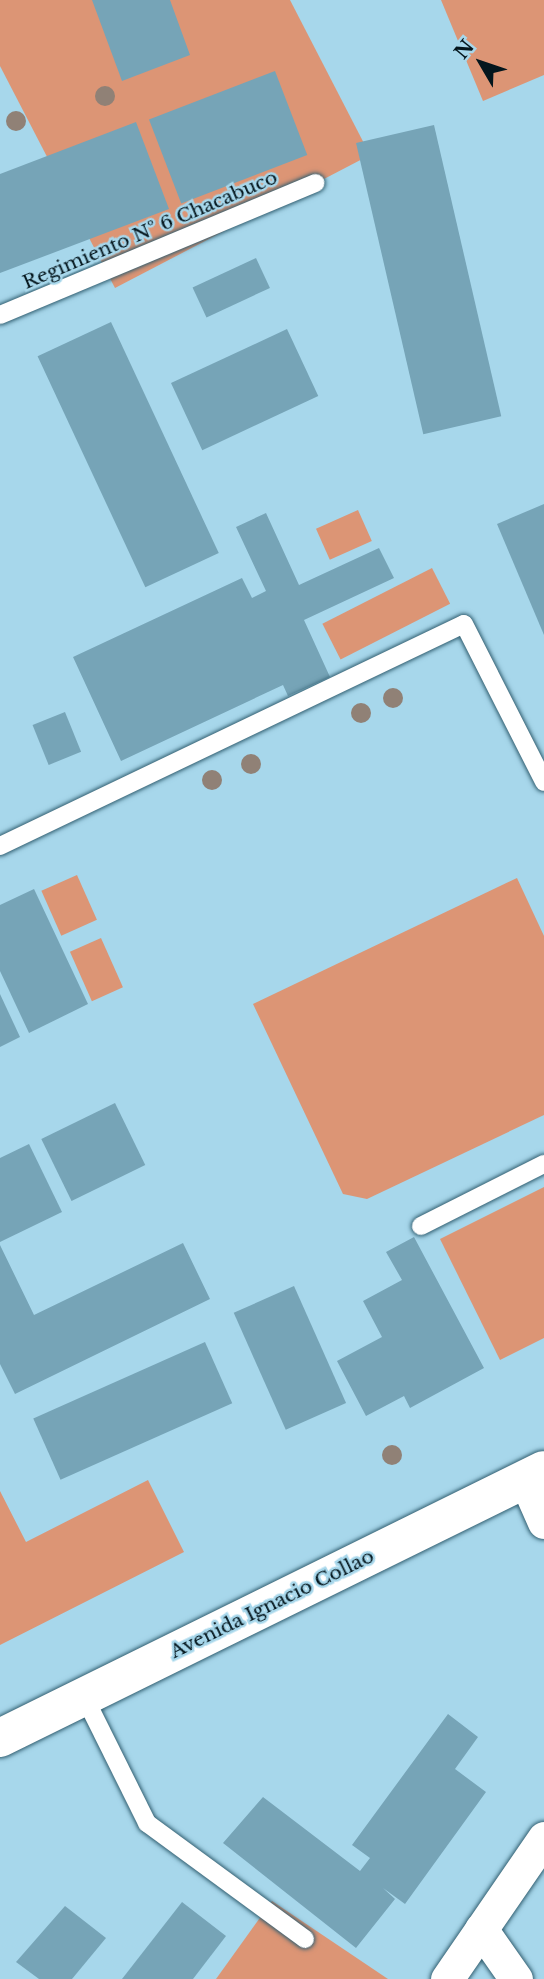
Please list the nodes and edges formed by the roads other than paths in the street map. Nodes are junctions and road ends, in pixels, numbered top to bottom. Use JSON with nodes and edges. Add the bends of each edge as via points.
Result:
{"nodes":[{"id":1,"x":316,"y":184,"type":"dead end"},
{"id":2,"x":0,"y":315,"type":"edge"},
{"id":3,"x":544,"y":782,"type":"edge"},
{"id":4,"x":0,"y":846,"type":"edge"},
{"id":5,"x":544,"y":1164,"type":"edge"},
{"id":6,"x":421,"y":1226,"type":"dead end"},
{"id":7,"x":535,"y":1475,"type":"edge"},
{"id":8,"x":544,"y":1522,"type":"edge"},
{"id":9,"x":84,"y":1696,"type":"junction"},
{"id":10,"x":0,"y":1738,"type":"edge"},
{"id":11,"x":544,"y":1838,"type":"edge"},
{"id":12,"x":481,"y":1928,"type":"junction"},
{"id":13,"x":305,"y":1939,"type":"dead end"},
{"id":14,"x":447,"y":1979,"type":"edge"},
{"id":15,"x":516,"y":1979,"type":"edge"}],
"edges":[{"from":1,"to":2,"type":"lane","name":"Regimiento Nº 6 Chacabuco"},
{"from":3,"to":4,"type":"lane","via":[[464,624]]},
{"from":5,"to":6,"type":"lane"},
{"from":7,"to":8,"type":"street"},
{"from":7,"to":9,"type":"main road","name":"Avenida Ignacio Collao"},
{"from":9,"to":10,"type":"main road","name":"Avenida Ignacio Collao"},
{"from":9,"to":13,"type":"lane","via":[[148,1823]]},
{"from":11,"to":12,"type":"street"},
{"from":12,"to":14,"type":"street"},
{"from":12,"to":15,"type":"street"}]}
